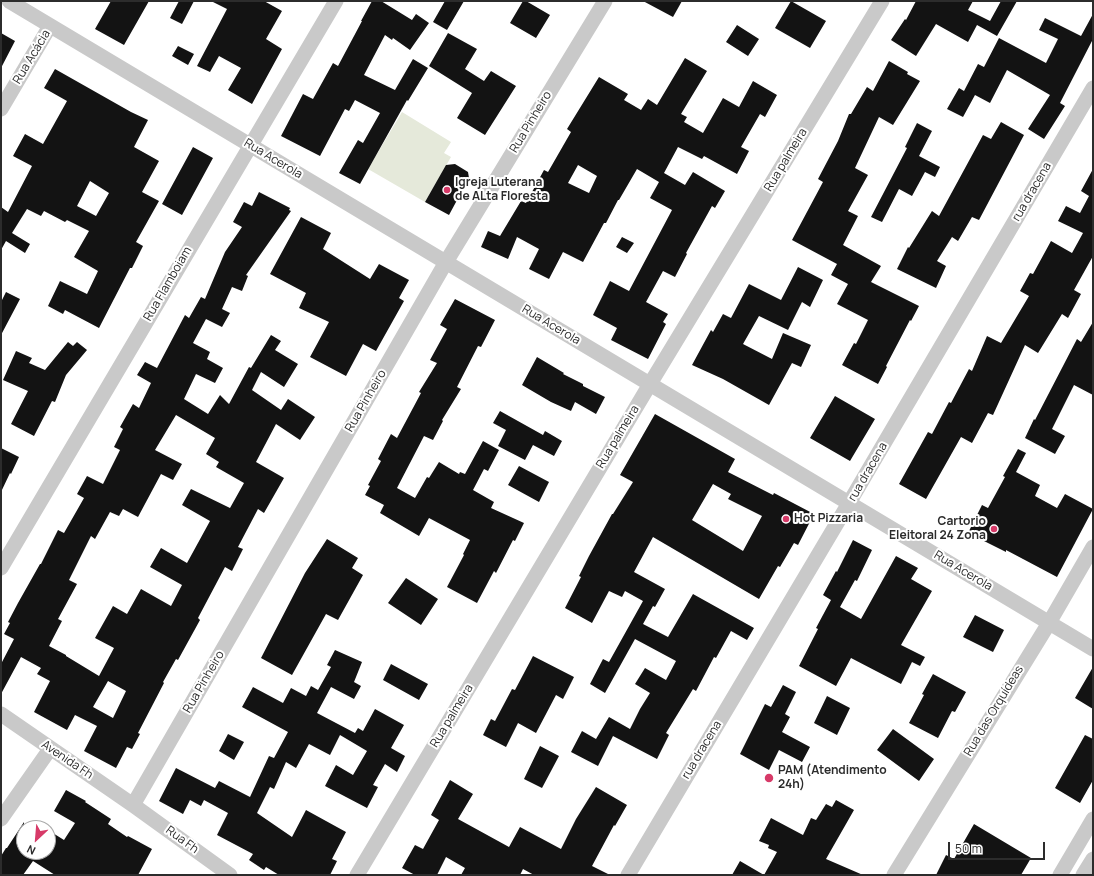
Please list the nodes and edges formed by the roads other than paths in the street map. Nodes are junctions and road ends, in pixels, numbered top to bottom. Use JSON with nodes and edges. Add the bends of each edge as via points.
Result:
{"nodes":[{"id":1,"x":9,"y":1,"type":"edge"},
{"id":2,"x":336,"y":1,"type":"edge"},
{"id":3,"x":605,"y":1,"type":"edge"},
{"id":4,"x":882,"y":1,"type":"edge"},
{"id":5,"x":50,"y":26,"type":"junction"},
{"id":6,"x":1093,"y":88,"type":"edge"},
{"id":7,"x":1,"y":109,"type":"edge"},
{"id":8,"x":250,"y":145,"type":"junction"},
{"id":9,"x":446,"y":262,"type":"junction"},
{"id":10,"x":650,"y":384,"type":"junction"},
{"id":11,"x":849,"y":503,"type":"junction"},
{"id":12,"x":1093,"y":547,"type":"edge"},
{"id":13,"x":1,"y":568,"type":"edge"},
{"id":14,"x":1049,"y":623,"type":"junction"},
{"id":15,"x":1093,"y":649,"type":"edge"},
{"id":16,"x":1,"y":714,"type":"edge"},
{"id":17,"x":50,"y":748,"type":"junction"},
{"id":18,"x":133,"y":805,"type":"junction"},
{"id":19,"x":1,"y":819,"type":"edge"},
{"id":20,"x":1093,"y":819,"type":"edge"},
{"id":21,"x":1093,"y":859,"type":"edge"},
{"id":22,"x":230,"y":875,"type":"edge"},
{"id":23,"x":357,"y":875,"type":"edge"},
{"id":24,"x":628,"y":875,"type":"edge"},
{"id":25,"x":894,"y":875,"type":"edge"},
{"id":26,"x":1060,"y":875,"type":"edge"},
{"id":27,"x":1083,"y":875,"type":"edge"}],
"edges":[{"from":1,"to":5,"type":"street","name":"Rua Acerola"},
{"from":2,"to":8,"type":"street","name":"Rua Flamboiam"},
{"from":3,"to":9,"type":"street","name":"Rua Pinheiro"},
{"from":4,"to":10,"type":"street","name":"Rua palmeira"},
{"from":5,"to":7,"type":"street","name":"Rua Acácia"},
{"from":5,"to":8,"type":"street","name":"Rua Acerola"},
{"from":6,"to":11,"type":"street","name":"rua dracena"},
{"from":8,"to":9,"type":"street","name":"Rua Acerola"},
{"from":8,"to":13,"type":"street","name":"Rua Flamboiam"},
{"from":9,"to":10,"type":"street","name":"Rua Acerola"},
{"from":9,"to":18,"type":"street","name":"Rua Pinheiro"},
{"from":10,"to":11,"type":"street","name":"Rua Acerola"},
{"from":10,"to":23,"type":"street","name":"Rua palmeira"},
{"from":11,"to":14,"type":"street","name":"Rua Acerola"},
{"from":11,"to":24,"type":"street","name":"rua dracena"},
{"from":12,"to":14,"type":"street","name":"Rua das Orquídeas"},
{"from":14,"to":15,"type":"street","name":"Rua Acerola"},
{"from":14,"to":25,"type":"street","name":"Rua das Orquídeas"},
{"from":16,"to":17,"type":"street","name":"Avenida Fh"},
{"from":17,"to":18,"type":"street","name":"Avenida Fh"},
{"from":17,"to":19,"type":"street"},
{"from":18,"to":22,"type":"street","name":"Rua Fh"},
{"from":20,"to":26,"type":"street"},
{"from":21,"to":27,"type":"street"}]}
